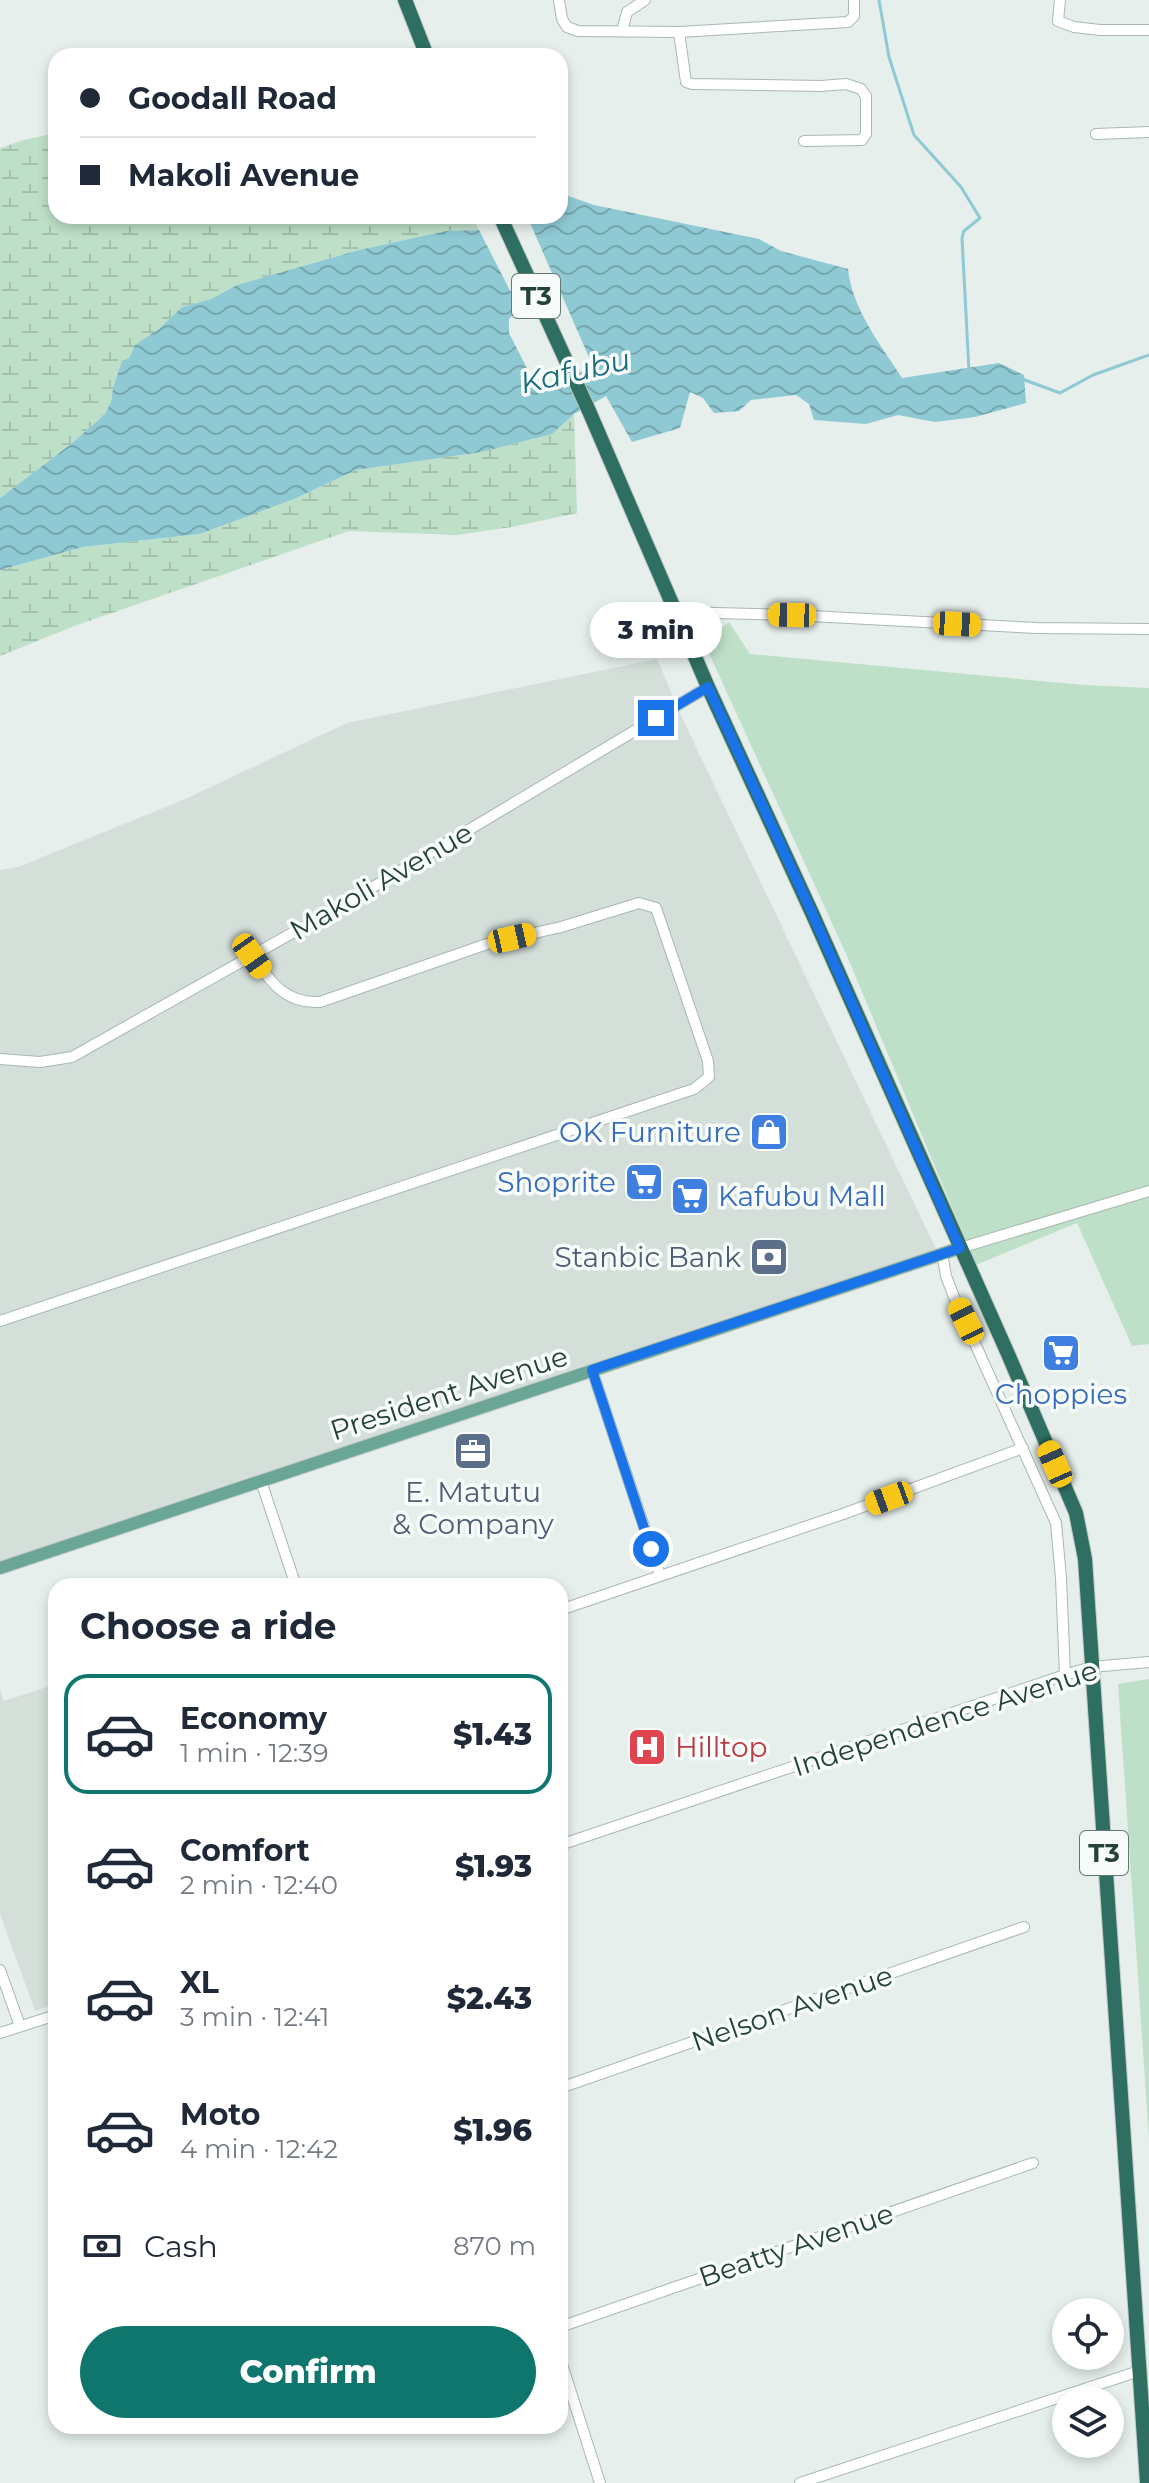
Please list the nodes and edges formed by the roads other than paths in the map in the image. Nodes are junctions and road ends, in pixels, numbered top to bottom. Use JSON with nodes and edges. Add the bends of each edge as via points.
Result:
{"nodes":[{"id":1,"x":405,"y":0,"type":"edge"},
{"id":2,"x":559,"y":0,"type":"edge"},
{"id":3,"x":645,"y":0,"type":"edge"},
{"id":4,"x":854,"y":0,"type":"edge"},
{"id":5,"x":1060,"y":0,"type":"edge"},
{"id":6,"x":1149,"y":30,"type":"edge"},
{"id":7,"x":622,"y":31,"type":"junction"},
{"id":8,"x":679,"y":32,"type":"junction"},
{"id":9,"x":424,"y":48,"type":"edge"},
{"id":10,"x":1149,"y":132,"type":"edge"},
{"id":11,"x":1096,"y":134,"type":"dead end"},
{"id":12,"x":804,"y":141,"type":"dead end"},
{"id":13,"x":504,"y":224,"type":"edge"},
{"id":14,"x":676,"y":612,"type":"junction"},
{"id":15,"x":1149,"y":629,"type":"edge"},
{"id":16,"x":708,"y":687,"type":"junction"},
{"id":17,"x":252,"y":956,"type":"junction"},
{"id":18,"x":0,"y":1059,"type":"edge"},
{"id":19,"x":1149,"y":1191,"type":"edge"},
{"id":20,"x":960,"y":1248,"type":"junction"},
{"id":21,"x":942,"y":1253,"type":"junction"},
{"id":22,"x":0,"y":1321,"type":"edge"},
{"id":23,"x":592,"y":1370,"type":"junction"},
{"id":24,"x":1023,"y":1448,"type":"junction"},
{"id":25,"x":261,"y":1481,"type":"junction"},
{"id":26,"x":0,"y":1568,"type":"edge"},
{"id":27,"x":660,"y":1575,"type":"junction"},
{"id":28,"x":293,"y":1578,"type":"edge"},
{"id":29,"x":568,"y":1607,"type":"edge"},
{"id":30,"x":1149,"y":1662,"type":"edge"},
{"id":31,"x":1091,"y":1667,"type":"junction"},
{"id":32,"x":1065,"y":1675,"type":"junction"},
{"id":33,"x":568,"y":1842,"type":"edge"},
{"id":34,"x":1024,"y":1927,"type":"dead end"},
{"id":35,"x":0,"y":1970,"type":"edge"},
{"id":36,"x":48,"y":2017,"type":"edge"},
{"id":37,"x":20,"y":2026,"type":"junction"},
{"id":38,"x":0,"y":2033,"type":"edge"},
{"id":39,"x":568,"y":2085,"type":"edge"},
{"id":40,"x":1033,"y":2163,"type":"dead end"},
{"id":41,"x":568,"y":2324,"type":"edge"},
{"id":42,"x":1139,"y":2371,"type":"junction"},
{"id":43,"x":568,"y":2383,"type":"edge"},
{"id":44,"x":600,"y":2483,"type":"edge"},
{"id":45,"x":800,"y":2483,"type":"edge"},
{"id":46,"x":1147,"y":2483,"type":"edge"}],
"edges":[{"from":1,"to":9,"type":"highway"},
{"from":2,"to":7,"type":"street","via":[[567,27]]},
{"from":3,"to":7,"type":"street","via":[[627,12]]},
{"from":4,"to":8,"type":"street","via":[[854,16],[848,22]]},
{"from":5,"to":6,"type":"street","via":[[1058,21],[1074,27]]},
{"from":7,"to":8,"type":"street"},
{"from":8,"to":12,"type":"street","via":[[683,73],[692,84],[846,84],[861,89],[866,96],[862,140]]},
{"from":10,"to":11,"type":"street"},
{"from":13,"to":14,"type":"highway","number":"T3"},
{"from":14,"to":15,"type":"street"},
{"from":14,"to":16,"type":"highway","number":"T3"},
{"from":16,"to":17,"type":"street","name":"Makoli Avenue"},
{"from":16,"to":20,"type":"highway","number":"T3"},
{"from":17,"to":18,"type":"street","name":"Makoli Avenue","via":[[72,1057],[40,1062]]},
{"from":17,"to":22,"type":"street","via":[[286,996],[320,1002],[487,944],[648,904],[656,908],[709,1077],[694,1089]]},
{"from":19,"to":20,"type":"street"},
{"from":20,"to":21,"type":"main road","name":"President Avenue"},
{"from":20,"to":31,"type":"highway","number":"T3","via":[[1076,1513],[1085,1559]]},
{"from":21,"to":23,"type":"main road","name":"President Avenue"},
{"from":21,"to":24,"type":"street","via":[[950,1287]]},
{"from":23,"to":25,"type":"main road","name":"President Avenue"},
{"from":23,"to":27,"type":"street"},
{"from":24,"to":27,"type":"street"},
{"from":24,"to":32,"type":"street","via":[[1056,1523]]},
{"from":25,"to":26,"type":"main road","name":"President Avenue"},
{"from":25,"to":28,"type":"street"},
{"from":27,"to":29,"type":"street"},
{"from":30,"to":31,"type":"street","name":"Independence Avenue"},
{"from":31,"to":32,"type":"street","name":"Independence Avenue"},
{"from":31,"to":42,"type":"highway","number":"T3"},
{"from":32,"to":33,"type":"street","name":"Independence Avenue"},
{"from":34,"to":39,"type":"street","name":"Nelson Avenue"},
{"from":35,"to":37,"type":"street"},
{"from":36,"to":37,"type":"street"},
{"from":37,"to":38,"type":"street"},
{"from":40,"to":41,"type":"street","name":"Beatty Avenue"},
{"from":42,"to":45,"type":"street"},
{"from":42,"to":46,"type":"highway","number":"T3"},
{"from":43,"to":44,"type":"street"}]}
